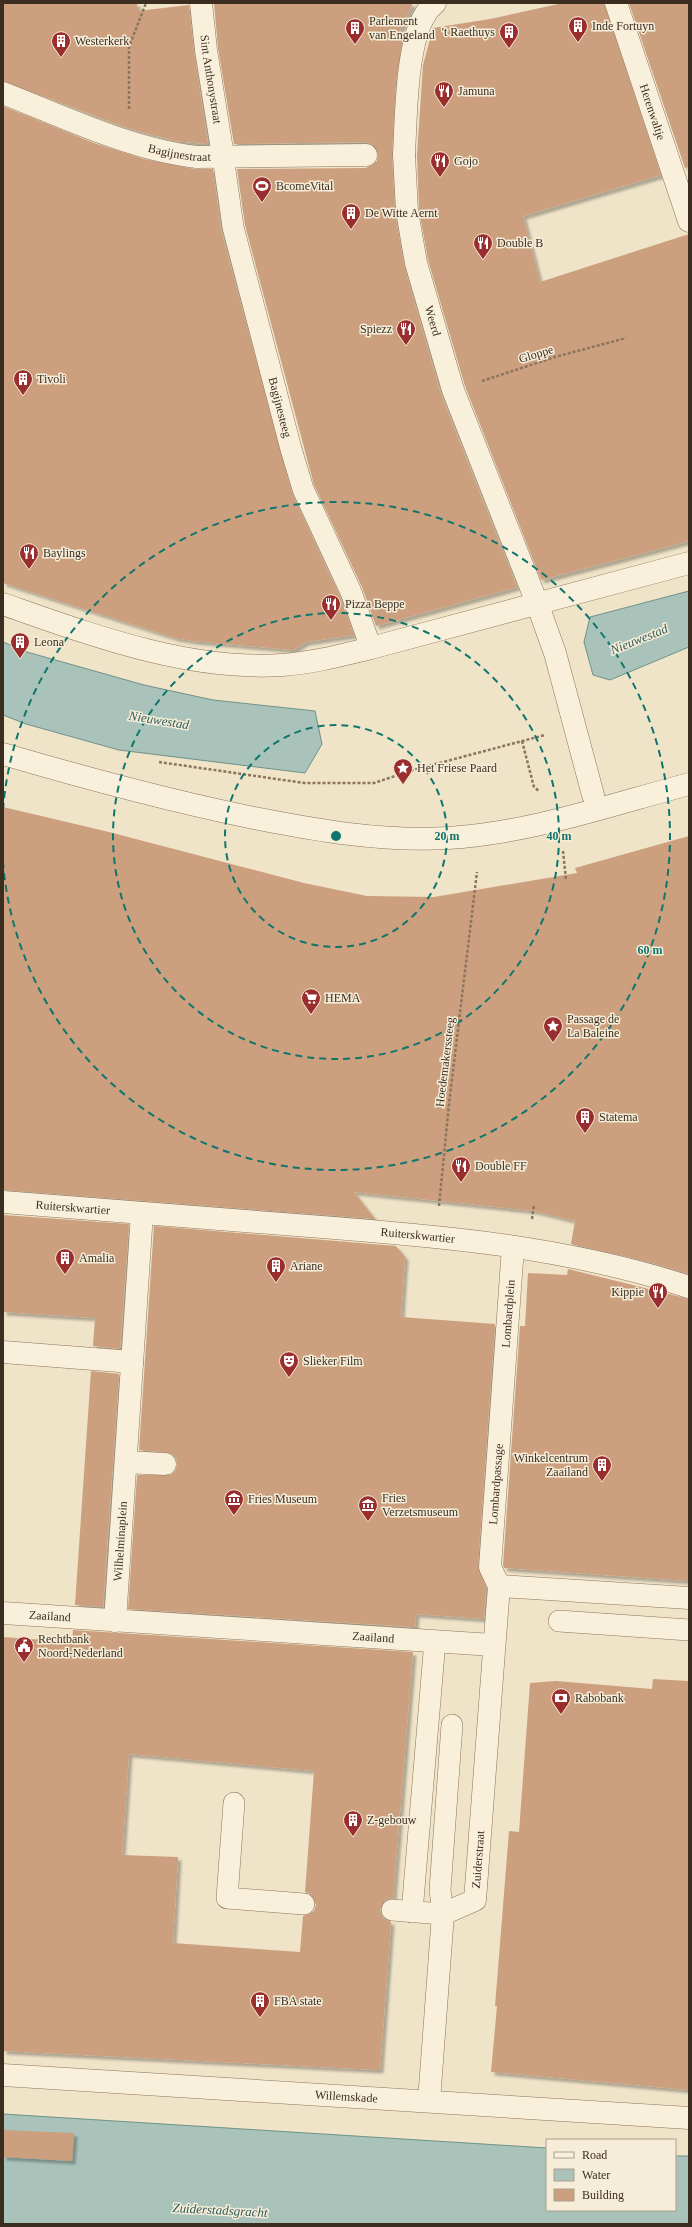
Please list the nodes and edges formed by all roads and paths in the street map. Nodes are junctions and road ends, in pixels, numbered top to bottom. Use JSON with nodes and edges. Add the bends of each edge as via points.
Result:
{"nodes":[{"id":1,"x":146,"y":3,"type":"edge"},
{"id":2,"x":201,"y":3,"type":"edge"},
{"id":3,"x":435,"y":3,"type":"edge"},
{"id":4,"x":616,"y":3,"type":"edge"},
{"id":5,"x":3,"y":93,"type":"edge"},
{"id":6,"x":127,"y":140,"type":"junction"},
{"id":7,"x":366,"y":155,"type":"dead end"},
{"id":8,"x":223,"y":156,"type":"junction"},
{"id":9,"x":688,"y":214,"type":"edge"},
{"id":10,"x":626,"y":338,"type":"dead end"},
{"id":11,"x":452,"y":390,"type":"junction"},
{"id":12,"x":689,"y":563,"type":"edge"},
{"id":13,"x":537,"y":603,"type":"junction"},
{"id":14,"x":3,"y":604,"type":"edge"},
{"id":15,"x":371,"y":648,"type":"junction"},
{"id":16,"x":575,"y":727,"type":"junction"},
{"id":17,"x":522,"y":741,"type":"junction"},
{"id":18,"x":3,"y":754,"type":"edge"},
{"id":19,"x":156,"y":762,"type":"dead end"},
{"id":20,"x":689,"y":784,"type":"edge"},
{"id":21,"x":544,"y":796,"type":"dead end"},
{"id":22,"x":594,"y":802,"type":"junction"},
{"id":23,"x":563,"y":848,"type":"dead end"},
{"id":24,"x":477,"y":872,"type":"dead end"},
{"id":25,"x":566,"y":880,"type":"dead end"},
{"id":26,"x":3,"y":1202,"type":"edge"},
{"id":27,"x":142,"y":1213,"type":"junction"},
{"id":28,"x":436,"y":1236,"type":"junction"},
{"id":29,"x":513,"y":1247,"type":"junction"},
{"id":30,"x":689,"y":1287,"type":"edge"},
{"id":31,"x":3,"y":1352,"type":"edge"},
{"id":32,"x":132,"y":1362,"type":"junction"},
{"id":33,"x":503,"y":1380,"type":"joint"},
{"id":34,"x":126,"y":1462,"type":"junction"},
{"id":35,"x":165,"y":1464,"type":"dead end"},
{"id":36,"x":499,"y":1586,"type":"junction"},
{"id":37,"x":689,"y":1598,"type":"edge"},
{"id":38,"x":3,"y":1613,"type":"edge"},
{"id":39,"x":115,"y":1621,"type":"junction"},
{"id":40,"x":559,"y":1621,"type":"dead end"},
{"id":41,"x":689,"y":1630,"type":"edge"},
{"id":42,"x":435,"y":1641,"type":"junction"},
{"id":43,"x":493,"y":1645,"type":"junction"},
{"id":44,"x":452,"y":1725,"type":"dead end"},
{"id":45,"x":234,"y":1803,"type":"dead end"},
{"id":46,"x":304,"y":1904,"type":"dead end"},
{"id":47,"x":443,"y":1914,"type":"junction"},
{"id":48,"x":3,"y":2076,"type":"edge"},
{"id":49,"x":429,"y":2101,"type":"junction"},
{"id":50,"x":689,"y":2118,"type":"edge"}],
"edges":[{"from":1,"to":6,"type":"path","via":[[129,47]]},
{"from":2,"to":8,"type":"street","name":"Sint Anthonystraat"},
{"from":3,"to":11,"type":"street","name":"Weerd","via":[[420,23],[413,52],[406,104],[404,155],[407,211],[416,263]]},
{"from":4,"to":9,"type":"street","name":"Herenwaltje"},
{"from":5,"to":6,"type":"street","name":"Bagijnestraat"},
{"from":6,"to":8,"type":"street","name":"Bagijnestraat","via":[[172,154],[197,157]]},
{"from":7,"to":8,"type":"street","name":"Bagijnestraat"},
{"from":8,"to":15,"type":"lane","name":"Bagijnesteeg","via":[[234,227],[291,449],[303,488],[351,592]]},
{"from":10,"to":11,"type":"path","name":"Gloppe"},
{"from":11,"to":13,"type":"street","name":"Weerd"},
{"from":12,"to":13,"type":"street"},
{"from":13,"to":15,"type":"street"},
{"from":13,"to":16,"type":"street","via":[[555,653]]},
{"from":14,"to":15,"type":"street","via":[[133,646],[178,657],[221,663],[282,665],[331,658]]},
{"from":16,"to":17,"type":"path"},
{"from":16,"to":22,"type":"street"},
{"from":17,"to":19,"type":"path","via":[[374,783],[304,783]]},
{"from":17,"to":21,"type":"path","via":[[534,787]]},
{"from":18,"to":22,"type":"street","via":[[113,786],[210,809],[309,829],[377,837],[414,839],[519,828]]},
{"from":20,"to":22,"type":"street"},
{"from":23,"to":25,"type":"path"},
{"from":24,"to":28,"type":"path","name":"Hoedemakerssteeg"},
{"from":26,"to":27,"type":"street","name":"Ruiterskwartier"},
{"from":27,"to":28,"type":"street","name":"Ruiterskwartier"},
{"from":27,"to":32,"type":"street","name":"Wilhelminaplein"},
{"from":28,"to":29,"type":"street","name":"Ruiterskwartier"},
{"from":29,"to":30,"type":"street","name":"Ruiterskwartier","via":[[594,1260],[641,1271]]},
{"from":29,"to":33,"type":"street","name":"Lombardplein"},
{"from":31,"to":32,"type":"street"},
{"from":32,"to":34,"type":"street","name":"Wilhelminaplein"},
{"from":33,"to":36,"type":"street","name":"Lombardpassage","via":[[490,1568]]},
{"from":34,"to":35,"type":"street"},
{"from":34,"to":39,"type":"street","name":"Wilhelminaplein"},
{"from":36,"to":37,"type":"street"},
{"from":36,"to":43,"type":"street"},
{"from":38,"to":39,"type":"street","name":"Zaailand"},
{"from":39,"to":42,"type":"street","name":"Zaailand"},
{"from":40,"to":41,"type":"lane"},
{"from":42,"to":43,"type":"street","name":"Zaailand"},
{"from":42,"to":47,"type":"lane","via":[[402,1911]]},
{"from":43,"to":47,"type":"street","name":"Zuiderstraat","via":[[475,1900]]},
{"from":44,"to":47,"type":"lane","via":[[440,1890]]},
{"from":45,"to":46,"type":"lane","via":[[227,1898]]},
{"from":47,"to":49,"type":"street"},
{"from":48,"to":49,"type":"street","name":"Willemskade"},
{"from":49,"to":50,"type":"street","name":"Willemskade"}]}
